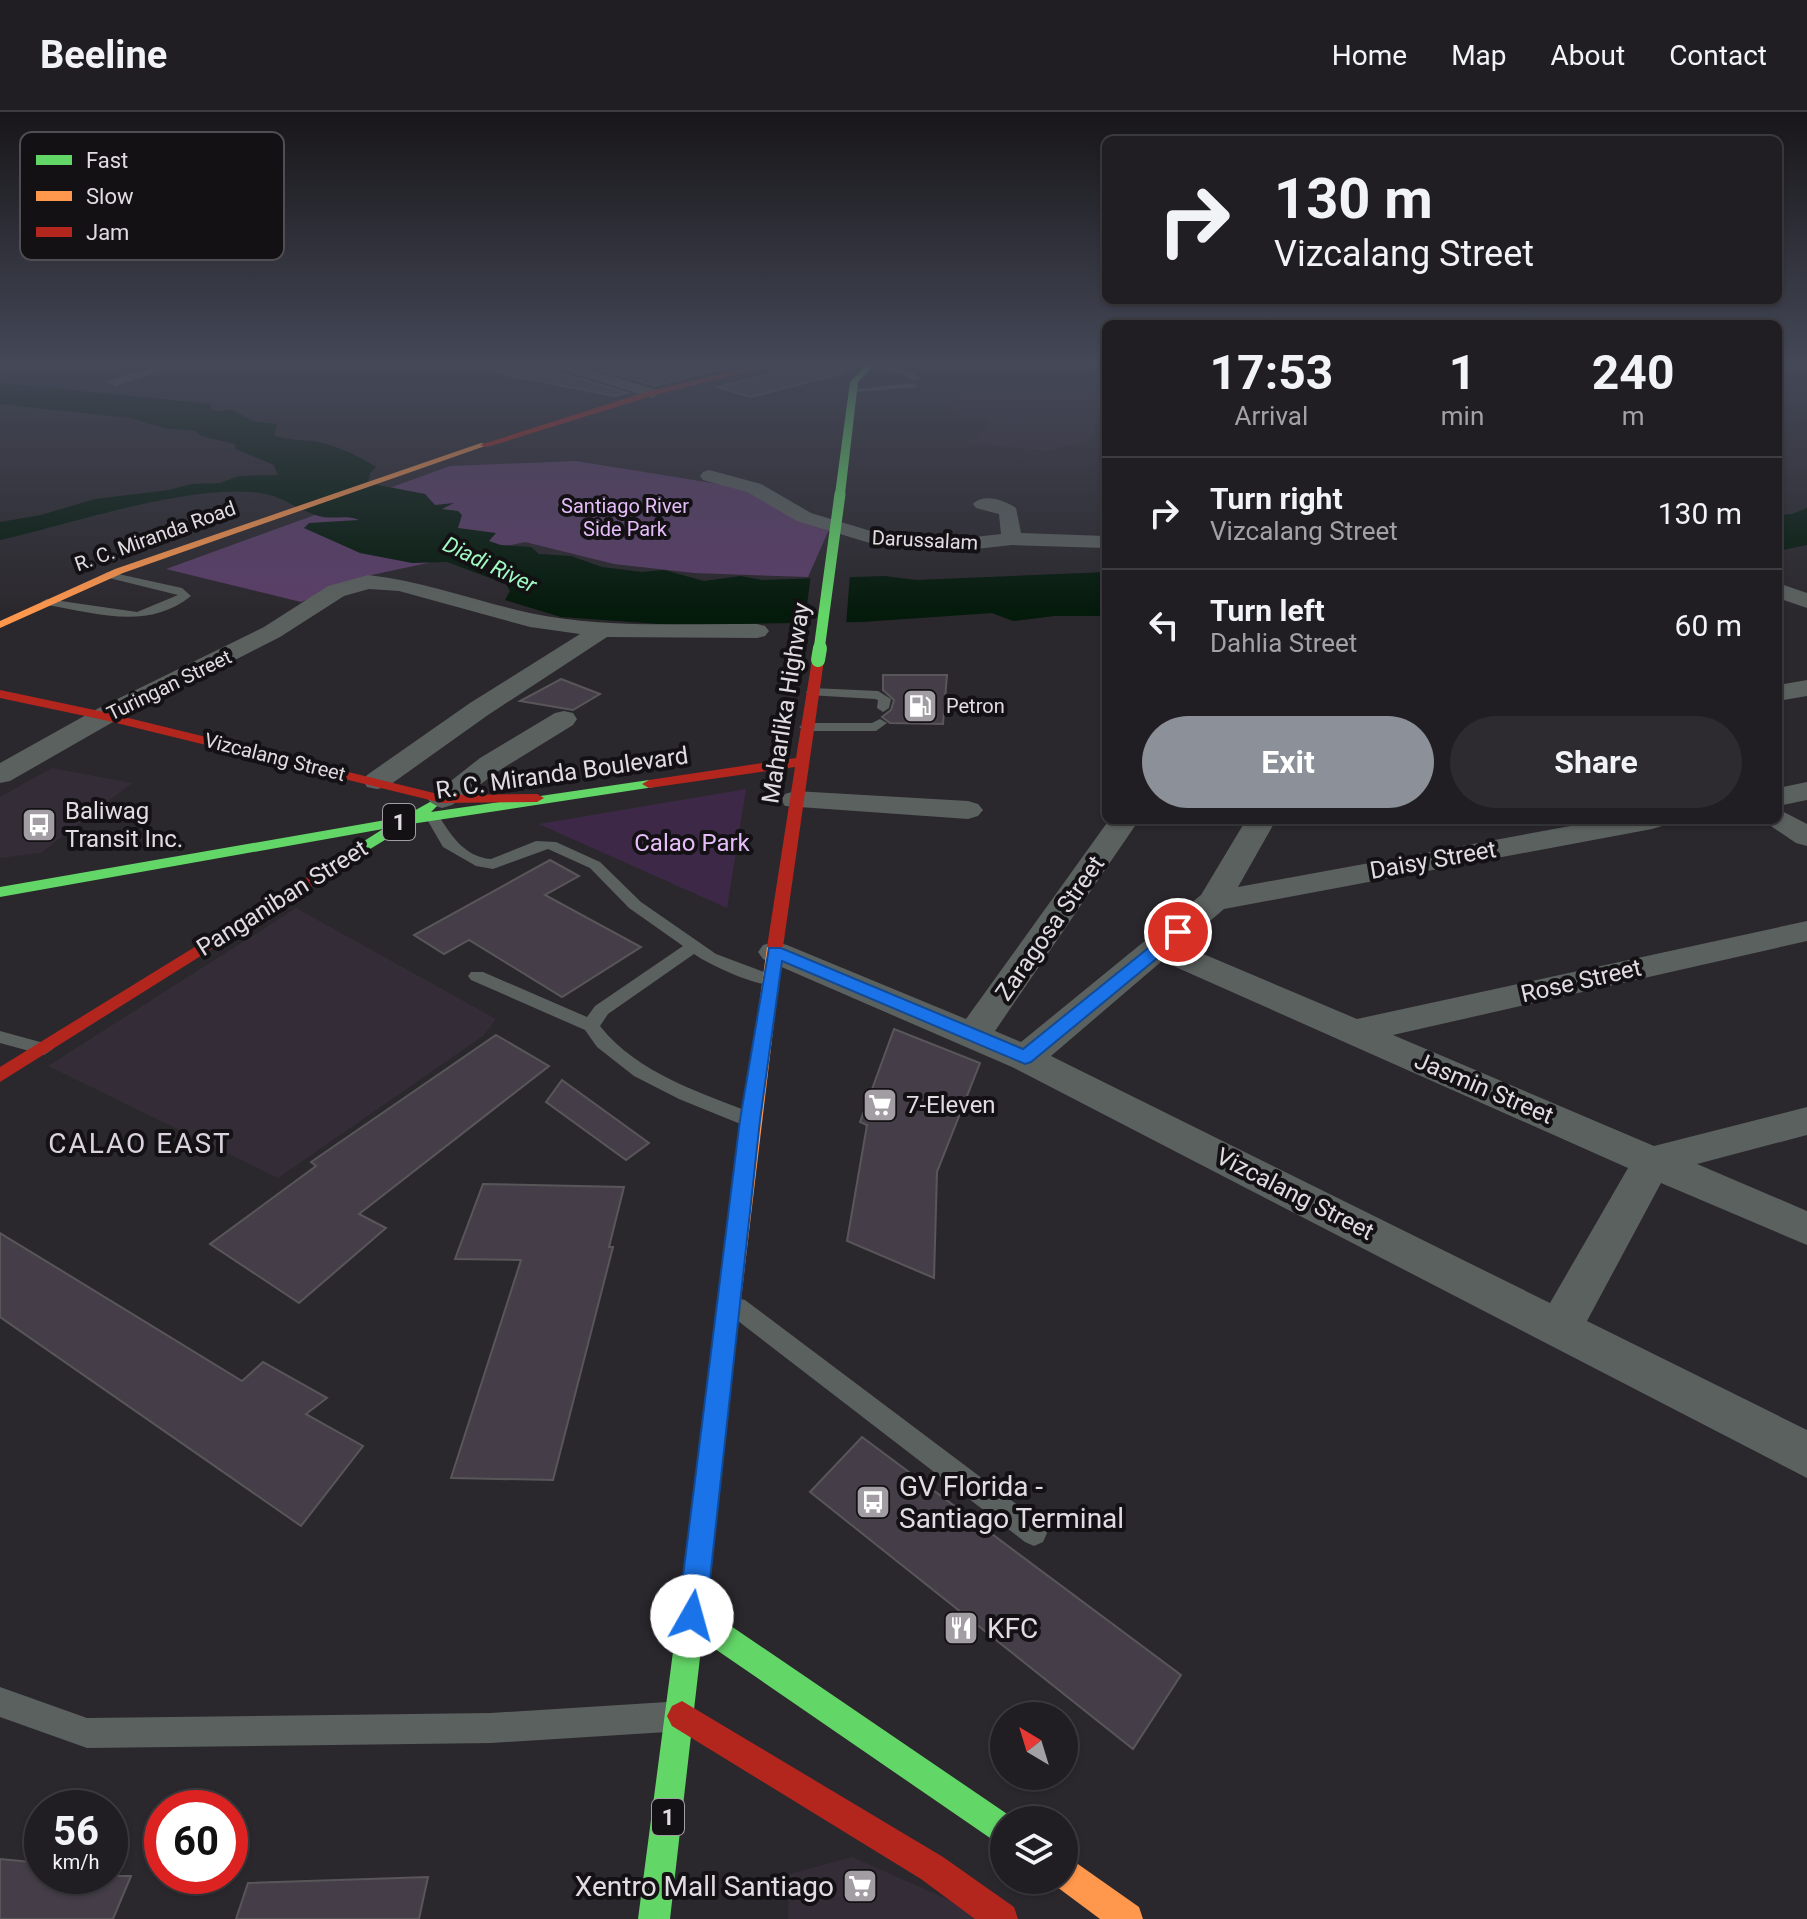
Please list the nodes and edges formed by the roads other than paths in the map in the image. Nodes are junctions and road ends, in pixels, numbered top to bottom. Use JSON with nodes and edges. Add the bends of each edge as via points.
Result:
{"nodes":[{"id":1,"x":483,"y":444,"type":"edge"},
{"id":2,"x":846,"y":444,"type":"edge"},
{"id":3,"x":709,"y":476,"type":"dead end"},
{"id":4,"x":983,"y":504,"type":"dead end"},
{"id":5,"x":1012,"y":539,"type":"junction"},
{"id":6,"x":1102,"y":542,"type":"edge"},
{"id":7,"x":114,"y":573,"type":"junction"},
{"id":8,"x":1807,"y":584,"type":"edge"},
{"id":9,"x":1782,"y":587,"type":"edge"},
{"id":10,"x":1782,"y":589,"type":"edge"},
{"id":11,"x":1807,"y":601,"type":"edge"},
{"id":12,"x":47,"y":602,"type":"junction"},
{"id":13,"x":0,"y":625,"type":"edge"},
{"id":14,"x":602,"y":630,"type":"junction"},
{"id":15,"x":757,"y":631,"type":"dead end"},
{"id":16,"x":1807,"y":688,"type":"edge"},
{"id":17,"x":812,"y":692,"type":"junction"},
{"id":18,"x":1782,"y":692,"type":"edge"},
{"id":19,"x":0,"y":694,"type":"edge"},
{"id":20,"x":883,"y":708,"type":"dead end"},
{"id":21,"x":104,"y":716,"type":"junction"},
{"id":22,"x":564,"y":719,"type":"dead end"},
{"id":23,"x":880,"y":723,"type":"dead end"},
{"id":24,"x":806,"y":727,"type":"junction"},
{"id":25,"x":800,"y":762,"type":"junction"},
{"id":26,"x":0,"y":775,"type":"edge"},
{"id":27,"x":377,"y":781,"type":"junction"},
{"id":28,"x":1807,"y":791,"type":"edge"},
{"id":29,"x":1782,"y":796,"type":"edge"},
{"id":30,"x":795,"y":800,"type":"junction"},
{"id":31,"x":437,"y":808,"type":"junction"},
{"id":32,"x":968,"y":810,"type":"dead end"},
{"id":33,"x":406,"y":821,"type":"junction"},
{"id":34,"x":1782,"y":821,"type":"edge"},
{"id":35,"x":1121,"y":824,"type":"edge"},
{"id":36,"x":1259,"y":824,"type":"edge"},
{"id":37,"x":1630,"y":824,"type":"edge"},
{"id":38,"x":1807,"y":837,"type":"edge"},
{"id":39,"x":0,"y":892,"type":"edge"},
{"id":40,"x":1214,"y":901,"type":"junction"},
{"id":41,"x":1807,"y":931,"type":"edge"},
{"id":42,"x":693,"y":947,"type":"junction"},
{"id":43,"x":1160,"y":948,"type":"junction"},
{"id":44,"x":773,"y":966,"type":"junction"},
{"id":45,"x":477,"y":976,"type":"dead end"},
{"id":46,"x":591,"y":1026,"type":"junction"},
{"id":47,"x":1354,"y":1032,"type":"junction"},
{"id":48,"x":974,"y":1035,"type":"junction"},
{"id":49,"x":0,"y":1037,"type":"edge"},
{"id":50,"x":44,"y":1049,"type":"junction"},
{"id":51,"x":1025,"y":1058,"type":"junction"},
{"id":52,"x":0,"y":1076,"type":"edge"},
{"id":53,"x":750,"y":1120,"type":"junction"},
{"id":54,"x":1807,"y":1121,"type":"edge"},
{"id":55,"x":1652,"y":1161,"type":"junction"},
{"id":56,"x":1807,"y":1229,"type":"edge"},
{"id":57,"x":731,"y":1302,"type":"junction"},
{"id":58,"x":1560,"y":1328,"type":"junction"},
{"id":59,"x":1807,"y":1455,"type":"edge"},
{"id":60,"x":1034,"y":1533,"type":"dead end"},
{"id":61,"x":692,"y":1616,"type":"junction"},
{"id":62,"x":0,"y":1702,"type":"edge"},
{"id":63,"x":682,"y":1716,"type":"junction"},
{"id":64,"x":990,"y":1819,"type":"edge"},
{"id":65,"x":1078,"y":1883,"type":"edge"},
{"id":66,"x":654,"y":1919,"type":"edge"},
{"id":67,"x":1002,"y":1919,"type":"edge"},
{"id":68,"x":1127,"y":1919,"type":"edge"}],
"edges":[{"from":1,"to":7,"type":"main road","name":"R. C. Miranda Road"},
{"from":2,"to":17,"type":"main road","name":"Maharlika Highway","number":"1","bridge":true},
{"from":3,"to":5,"type":"street","name":"Darussalam","via":[[754,488],[804,517],[866,538],[966,544]]},
{"from":4,"to":5,"type":"street","via":[[1009,512]]},
{"from":5,"to":6,"type":"street","name":"Darussalam"},
{"from":7,"to":12,"type":"main road","name":"R. C. Miranda Road"},
{"from":7,"to":12,"type":"lane","via":[[185,596],[137,615]]},
{"from":8,"to":9,"type":"street"},
{"from":10,"to":11,"type":"street"},
{"from":12,"to":13,"type":"main road","name":"R. C. Miranda Road"},
{"from":14,"to":15,"type":"street","name":"Turingan Street"},
{"from":14,"to":21,"type":"street","name":"Turingan Street","via":[[530,620],[368,582],[336,591],[229,655]]},
{"from":14,"to":27,"type":"street"},
{"from":16,"to":18,"type":"street"},
{"from":17,"to":20,"type":"lane","via":[[878,695],[885,699]]},
{"from":17,"to":24,"type":"main road","name":"Maharlika Highway","number":"1"},
{"from":19,"to":21,"type":"main road","name":"Vizcalang Street"},
{"from":21,"to":26,"type":"street","name":"Turingan Street"},
{"from":21,"to":27,"type":"main road","name":"Vizcalang Street"},
{"from":22,"to":31,"type":"street","via":[[490,764]]},
{"from":23,"to":24,"type":"lane"},
{"from":24,"to":25,"type":"main road","name":"Maharlika Highway","number":"1"},
{"from":25,"to":30,"type":"main road","name":"Maharlika Highway","number":"1"},
{"from":25,"to":31,"type":"main road","name":"R. C. Miranda Boulevard","number":"1","via":[[551,798]]},
{"from":27,"to":31,"type":"main road","name":"Vizcalang Street"},
{"from":28,"to":29,"type":"street"},
{"from":30,"to":32,"type":"street"},
{"from":30,"to":44,"type":"main road","name":"Maharlika Highway","number":"1"},
{"from":31,"to":33,"type":"main road","name":"R. C. Miranda Boulevard","number":"1"},
{"from":31,"to":42,"type":"lane","via":[[448,844],[481,863],[551,845],[595,865],[635,905]]},
{"from":33,"to":39,"type":"main road","name":"R. C. Miranda Boulevard","number":"1"},
{"from":33,"to":50,"type":"main road","name":"Panganiban Street"},
{"from":34,"to":38,"type":"street"},
{"from":35,"to":48,"type":"street","name":"Zaragosa Street"},
{"from":36,"to":40,"type":"street"},
{"from":37,"to":40,"type":"street","name":"Daisy Street"},
{"from":40,"to":43,"type":"street"},
{"from":41,"to":47,"type":"street","name":"Rose Street"},
{"from":42,"to":44,"type":"lane","via":[[710,958]]},
{"from":42,"to":46,"type":"lane","via":[[601,1010]]},
{"from":43,"to":47,"type":"street","name":"Jasmin Street"},
{"from":43,"to":51,"type":"street"},
{"from":44,"to":48,"type":"street","name":"Vizcalang Street"},
{"from":44,"to":53,"type":"main road","name":"Maharlika Highway","number":"1"},
{"from":45,"to":46,"type":"lane"},
{"from":46,"to":53,"type":"lane","via":[[599,1040],[645,1072]]},
{"from":47,"to":55,"type":"street","name":"Jasmin Street"},
{"from":48,"to":51,"type":"street","name":"Vizcalang Street"},
{"from":49,"to":50,"type":"lane"},
{"from":50,"to":52,"type":"main road","name":"Panganiban Street"},
{"from":51,"to":58,"type":"street","name":"Vizcalang Street"},
{"from":53,"to":57,"type":"main road","name":"Maharlika Highway","number":"1"},
{"from":54,"to":55,"type":"street"},
{"from":55,"to":56,"type":"street","name":"Jasmin Street"},
{"from":55,"to":58,"type":"street"},
{"from":57,"to":60,"type":"lane"},
{"from":57,"to":61,"type":"main road","name":"Maharlika Highway","number":"1"},
{"from":58,"to":59,"type":"street","name":"Vizcalang Street"},
{"from":61,"to":63,"type":"main road","name":"Maharlika Highway","number":"1"},
{"from":61,"to":64,"type":"main road"},
{"from":62,"to":63,"type":"lane","via":[[87,1733],[491,1728]]},
{"from":63,"to":66,"type":"main road","name":"Maharlika Highway","number":"1"},
{"from":63,"to":67,"type":"main road","via":[[932,1868]]},
{"from":65,"to":68,"type":"main road"}]}
